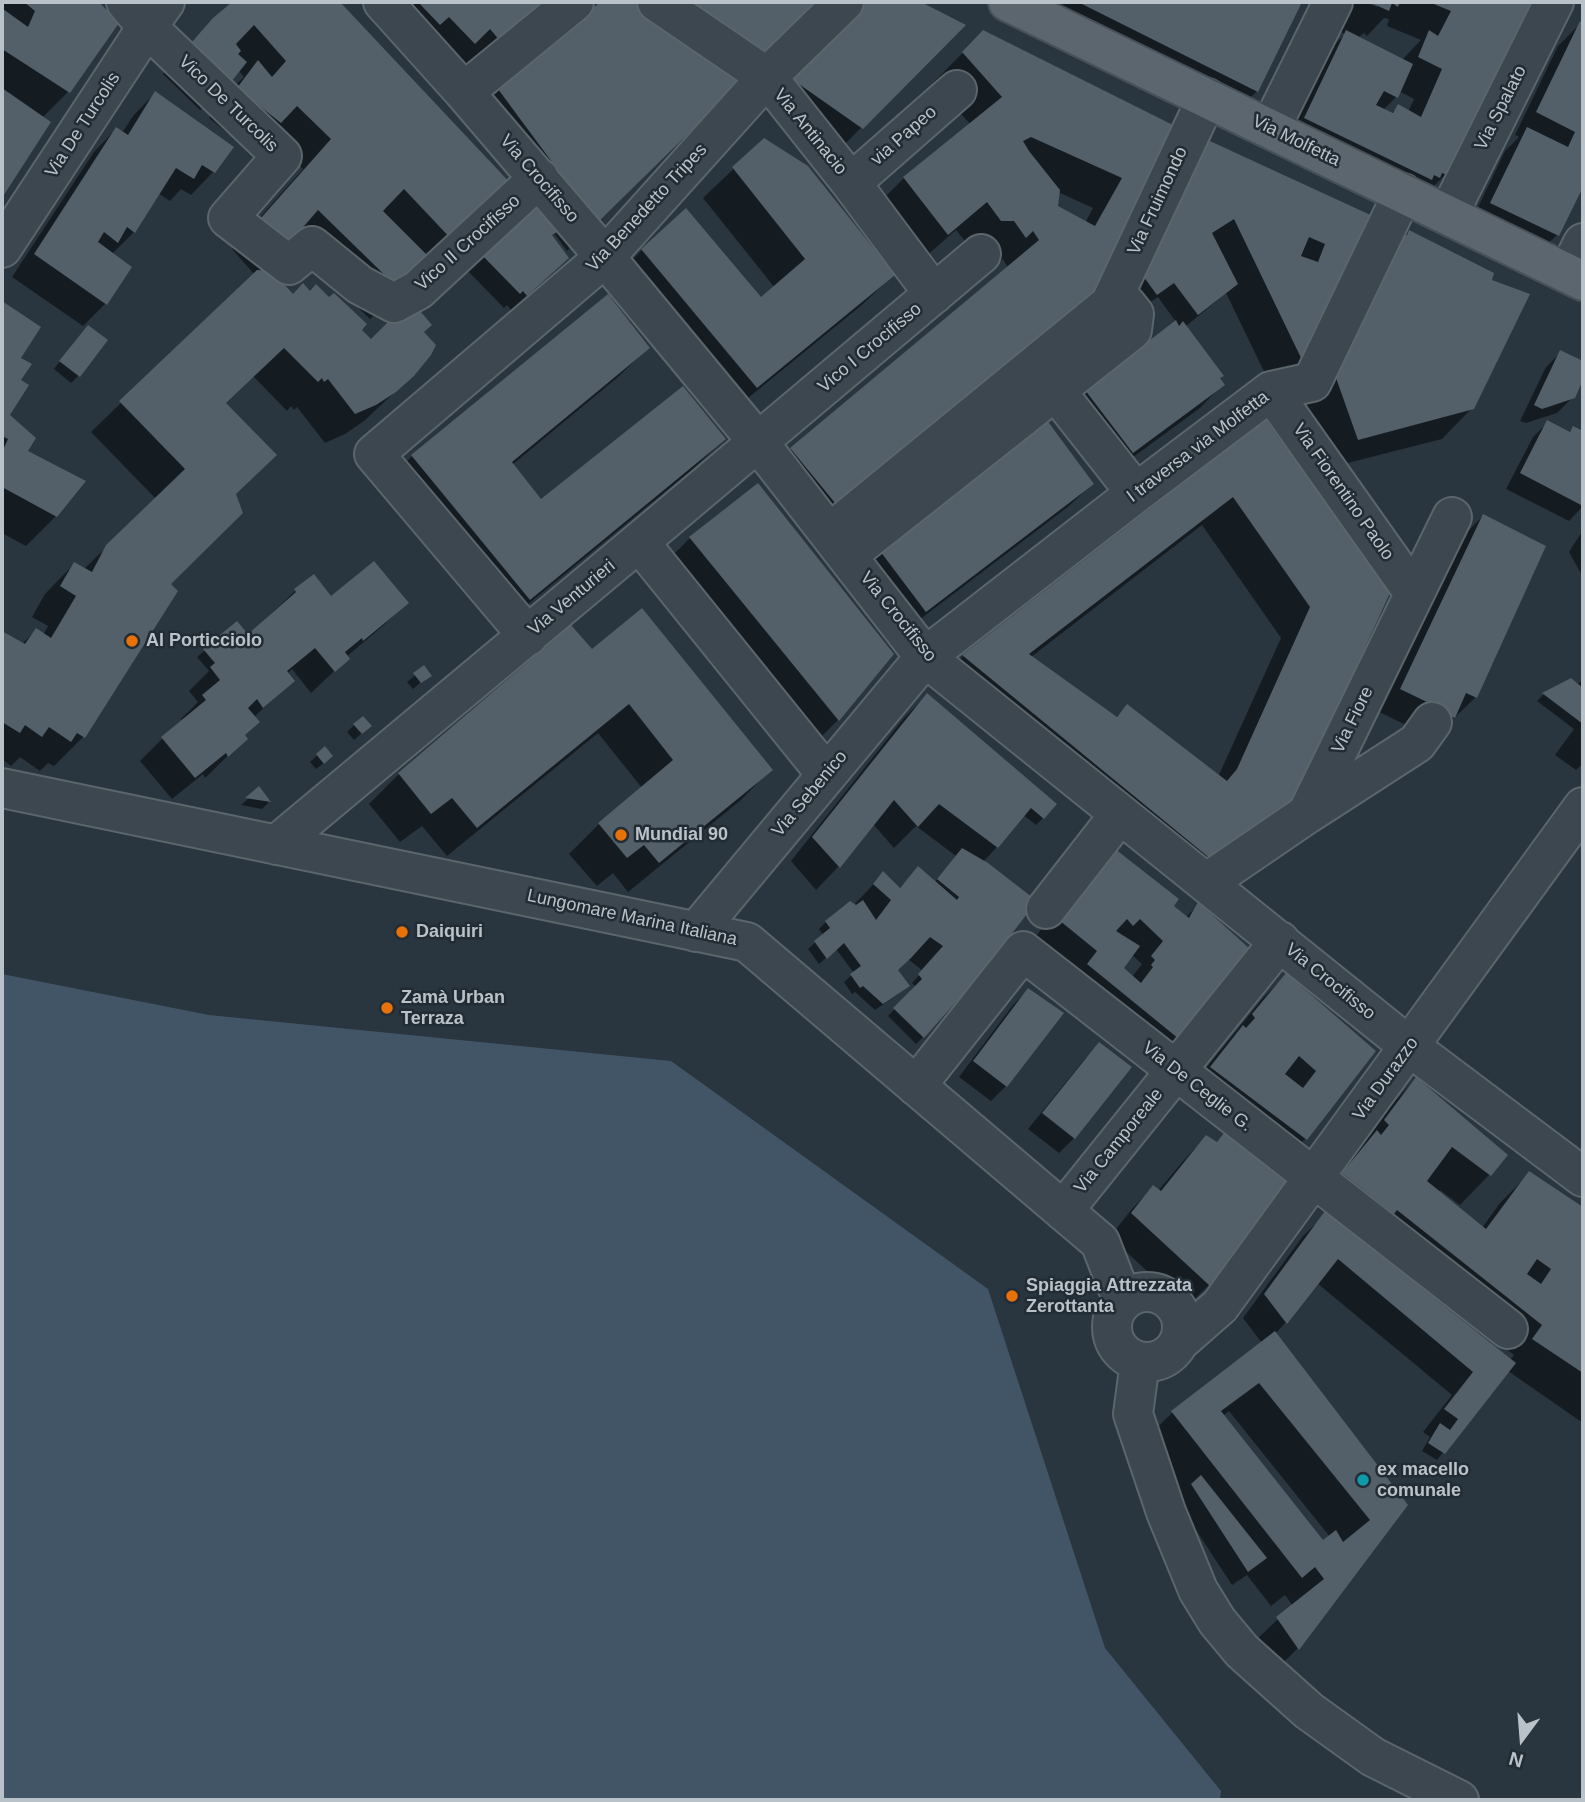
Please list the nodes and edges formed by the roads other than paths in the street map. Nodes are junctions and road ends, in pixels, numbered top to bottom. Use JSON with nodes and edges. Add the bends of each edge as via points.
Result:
{"nodes":[{"id":1,"x":383,"y":2,"type":"edge"},
{"id":2,"x":574,"y":2,"type":"edge"},
{"id":3,"x":657,"y":2,"type":"edge"},
{"id":4,"x":844,"y":2,"type":"edge"},
{"id":5,"x":1008,"y":2,"type":"edge"},
{"id":6,"x":1333,"y":2,"type":"edge"},
{"id":7,"x":1555,"y":2,"type":"edge"},
{"id":8,"x":146,"y":10,"type":"edge"},
{"id":9,"x":767,"y":77,"type":"junction"},
{"id":10,"x":957,"y":90,"type":"dead end"},
{"id":11,"x":464,"y":92,"type":"junction"},
{"id":12,"x":1207,"y":98,"type":"junction"},
{"id":13,"x":1270,"y":128,"type":"junction"},
{"id":14,"x":539,"y":178,"type":"junction"},
{"id":15,"x":851,"y":183,"type":"junction"},
{"id":16,"x":1403,"y":193,"type":"junction"},
{"id":17,"x":1448,"y":215,"type":"junction"},
{"id":18,"x":2,"y":248,"type":"edge"},
{"id":19,"x":981,"y":254,"type":"dead end"},
{"id":20,"x":606,"y":257,"type":"junction"},
{"id":21,"x":1578,"y":265,"type":"edge"},
{"id":22,"x":934,"y":294,"type":"junction"},
{"id":23,"x":394,"y":303,"type":"joint"},
{"id":24,"x":1110,"y":304,"type":"junction"},
{"id":25,"x":1055,"y":390,"type":"junction"},
{"id":26,"x":1271,"y":391,"type":"junction"},
{"id":27,"x":758,"y":442,"type":"junction"},
{"id":28,"x":1136,"y":493,"type":"junction"},
{"id":29,"x":1452,"y":517,"type":"dead end"},
{"id":30,"x":639,"y":542,"type":"junction"},
{"id":31,"x":838,"y":544,"type":"junction"},
{"id":32,"x":1414,"y":593,"type":"junction"},
{"id":33,"x":527,"y":636,"type":"junction"},
{"id":34,"x":925,"y":657,"type":"junction"},
{"id":35,"x":1432,"y":722,"type":"dead end"},
{"id":36,"x":827,"y":775,"type":"junction"},
{"id":37,"x":2,"y":788,"type":"edge"},
{"id":38,"x":1583,"y":807,"type":"edge"},
{"id":39,"x":1120,"y":814,"type":"junction"},
{"id":40,"x":1307,"y":814,"type":"junction"},
{"id":41,"x":276,"y":845,"type":"junction"},
{"id":42,"x":1206,"y":883,"type":"junction"},
{"id":43,"x":1046,"y":909,"type":"dead end"},
{"id":44,"x":696,"y":932,"type":"junction"},
{"id":45,"x":1280,"y":941,"type":"junction"},
{"id":46,"x":1409,"y":1046,"type":"junction"},
{"id":47,"x":1176,"y":1070,"type":"junction"},
{"id":48,"x":916,"y":1086,"type":"junction"},
{"id":49,"x":1583,"y":1177,"type":"edge"},
{"id":50,"x":1314,"y":1178,"type":"junction"},
{"id":51,"x":1063,"y":1210,"type":"junction"},
{"id":52,"x":1122,"y":1301,"type":"junction"},
{"id":53,"x":1508,"y":1329,"type":"dead end"},
{"id":54,"x":1179,"y":1342,"type":"junction"},
{"id":55,"x":1140,"y":1362,"type":"junction"},
{"id":56,"x":1460,"y":1800,"type":"edge"}],
"edges":[{"from":1,"to":11,"type":"street","name":"Via Crocifisso"},
{"from":2,"to":11,"type":"street"},
{"from":3,"to":9,"type":"street","name":"Via Antinacio"},
{"from":4,"to":9,"type":"street","name":"Via Benedetto Tripes"},
{"from":5,"to":12,"type":"main road","name":"Via Molfetta"},
{"from":6,"to":13,"type":"street"},
{"from":7,"to":17,"type":"street","name":"Via Spalato"},
{"from":8,"to":18,"type":"street","name":"Via De Turcolis"},
{"from":8,"to":23,"type":"street","name":"Vico De Turcolis","via":[[282,156],[228,218],[289,265],[312,246],[360,285]]},
{"from":9,"to":15,"type":"street","name":"Via Antinacio"},
{"from":9,"to":20,"type":"street","name":"Via Benedetto Tripes"},
{"from":10,"to":15,"type":"street","name":"via Papeo"},
{"from":11,"to":14,"type":"street","name":"Via Crocifisso"},
{"from":12,"to":13,"type":"main road","name":"Via Molfetta"},
{"from":12,"to":24,"type":"street","name":"Via Fruimondo"},
{"from":13,"to":16,"type":"main road","name":"Via Molfetta"},
{"from":14,"to":20,"type":"street","name":"Via Crocifisso"},
{"from":14,"to":23,"type":"street","name":"Vico II Crocifisso","via":[[418,290]]},
{"from":15,"to":22,"type":"street","name":"Via Antinacio"},
{"from":16,"to":17,"type":"main road","name":"Via Molfetta"},
{"from":16,"to":26,"type":"street","name":"I traversa via Molfetta","via":[[1312,382]]},
{"from":17,"to":21,"type":"main road","name":"Via Molfetta"},
{"from":19,"to":22,"type":"street","name":"Vico I Crocifisso"},
{"from":20,"to":27,"type":"street","name":"Via Crocifisso"},
{"from":20,"to":33,"type":"street","name":"Via Benedetto Tripes","via":[[374,454]]},
{"from":22,"to":27,"type":"street","name":"Vico I Crocifisso"},
{"from":24,"to":25,"type":"street","via":[[1126,304],[1134,314],[1132,330]]},
{"from":24,"to":31,"type":"street"},
{"from":25,"to":28,"type":"street"},
{"from":25,"to":31,"type":"street"},
{"from":26,"to":28,"type":"street","name":"I traversa via Molfetta"},
{"from":26,"to":32,"type":"street","name":"Via Fiorentino Paolo"},
{"from":27,"to":30,"type":"street","name":"Vico I Crocifisso"},
{"from":27,"to":31,"type":"street","name":"Via Crocifisso"},
{"from":28,"to":34,"type":"street","name":"I traversa via Molfetta"},
{"from":29,"to":32,"type":"street","name":"Via Fiore"},
{"from":30,"to":33,"type":"street","name":"Via Venturieri"},
{"from":30,"to":36,"type":"street"},
{"from":31,"to":34,"type":"street","name":"Via Crocifisso"},
{"from":32,"to":40,"type":"street","name":"Via Fiore"},
{"from":33,"to":41,"type":"street","name":"Via Venturieri"},
{"from":34,"to":36,"type":"street","name":"Via Sebenico"},
{"from":34,"to":39,"type":"street","name":"Via Crocifisso"},
{"from":35,"to":40,"type":"street","via":[[1417,743]]},
{"from":36,"to":44,"type":"street","name":"Via Sebenico"},
{"from":37,"to":41,"type":"street","name":"Lungomare Marina Italiana"},
{"from":38,"to":46,"type":"street","name":"Via Durazzo"},
{"from":39,"to":42,"type":"street","name":"Via Crocifisso"},
{"from":39,"to":43,"type":"street"},
{"from":40,"to":42,"type":"street","name":"Via Fiore"},
{"from":41,"to":44,"type":"street","name":"Lungomare Marina Italiana"},
{"from":42,"to":45,"type":"street","name":"Via Crocifisso"},
{"from":44,"to":48,"type":"street","name":"Lungomare Marina Italiana","via":[[747,942]]},
{"from":45,"to":46,"type":"street","name":"Via Crocifisso"},
{"from":45,"to":47,"type":"street","name":"Via Camporeale"},
{"from":46,"to":49,"type":"street","name":"Via Crocifisso"},
{"from":46,"to":50,"type":"street","name":"Via Durazzo"},
{"from":47,"to":48,"type":"street","name":"Via De Ceglie G.","via":[[1023,951]]},
{"from":47,"to":50,"type":"street","name":"Via De Ceglie G."},
{"from":47,"to":51,"type":"street","name":"Via Camporeale"},
{"from":48,"to":51,"type":"street","name":"Lungomare Marina Italiana"},
{"from":50,"to":53,"type":"street","name":"Via De Ceglie G."},
{"from":50,"to":54,"type":"street","name":"Via Durazzo","via":[[1220,1306]]},
{"from":51,"to":52,"type":"street","name":"Lungomare Marina Italiana","via":[[1100,1242]]},
{"from":52,"to":54,"type":"street","via":[[1144,1292],[1167,1298],[1181,1318]]},
{"from":52,"to":55,"type":"street","via":[[1111,1332],[1121,1352]]},
{"from":54,"to":55,"type":"street","via":[[1162,1360]]},
{"from":55,"to":56,"type":"street","via":[[1133,1414],[1166,1512],[1198,1590],[1217,1621],[1242,1651],[1309,1711],[1373,1757]]}]}
